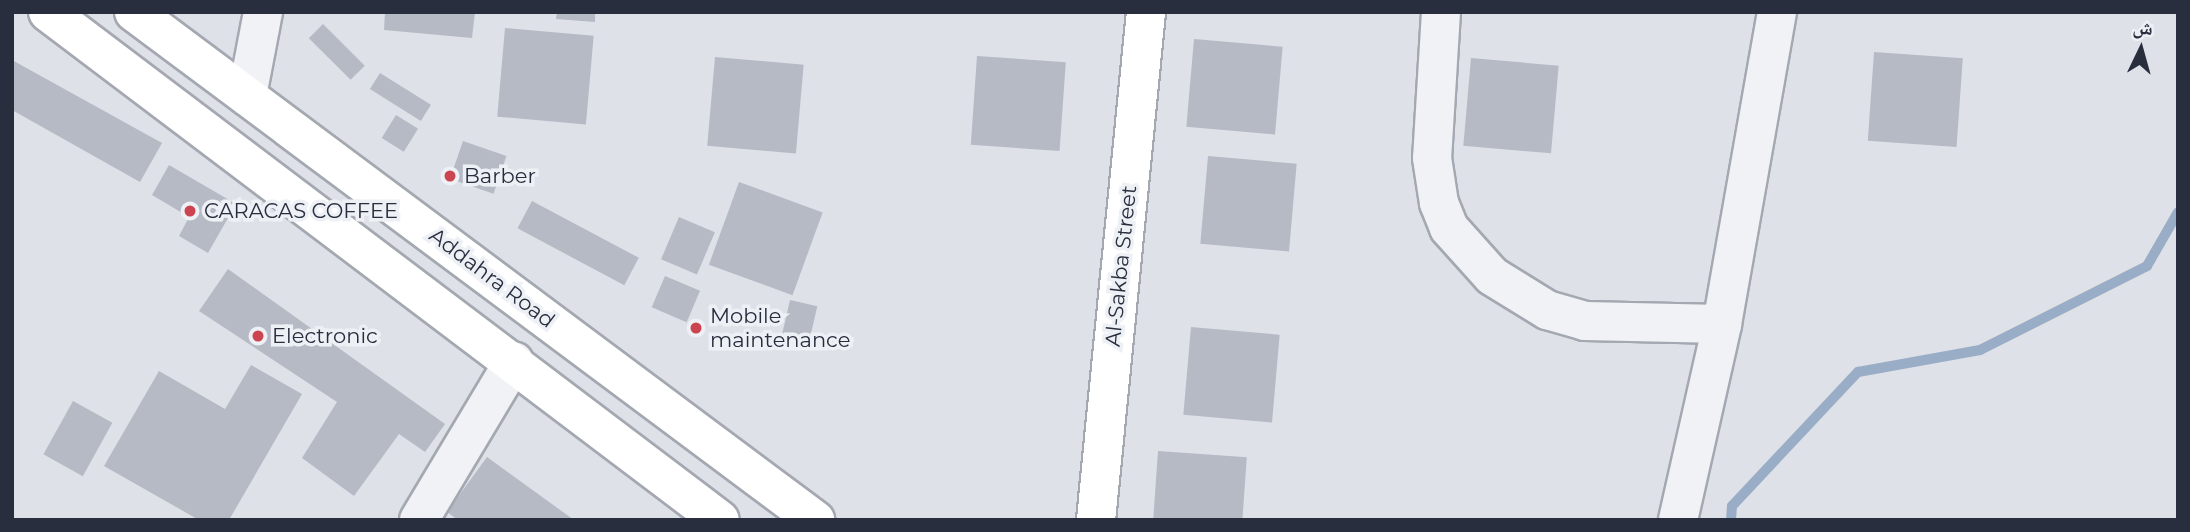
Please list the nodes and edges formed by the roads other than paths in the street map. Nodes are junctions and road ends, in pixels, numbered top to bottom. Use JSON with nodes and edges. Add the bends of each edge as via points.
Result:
{"nodes":[{"id":1,"x":48,"y":12,"type":"edge"},
{"id":2,"x":134,"y":12,"type":"edge"},
{"id":3,"x":263,"y":12,"type":"edge"},
{"id":4,"x":1146,"y":12,"type":"edge"},
{"id":5,"x":1441,"y":12,"type":"edge"},
{"id":6,"x":1777,"y":12,"type":"edge"},
{"id":7,"x":247,"y":96,"type":"junction"},
{"id":8,"x":1722,"y":324,"type":"junction"},
{"id":9,"x":514,"y":361,"type":"junction"},
{"id":10,"x":419,"y":520,"type":"edge"},
{"id":11,"x":720,"y":520,"type":"edge"},
{"id":12,"x":815,"y":520,"type":"edge"},
{"id":13,"x":1096,"y":520,"type":"edge"},
{"id":14,"x":1678,"y":520,"type":"edge"}],
"edges":[{"from":1,"to":9,"type":"main road"},
{"from":2,"to":7,"type":"main road","name":"Addahra Road"},
{"from":3,"to":7,"type":"street"},
{"from":4,"to":13,"type":"main road","name":"Al-Sakba Street"},
{"from":5,"to":8,"type":"street","via":[[1432,158],[1439,203],[1449,228],[1492,276],[1547,310],[1585,321]]},
{"from":6,"to":8,"type":"street"},
{"from":7,"to":12,"type":"main road","name":"Addahra Road"},
{"from":8,"to":14,"type":"street"},
{"from":9,"to":10,"type":"street"},
{"from":9,"to":11,"type":"main road"}]}
